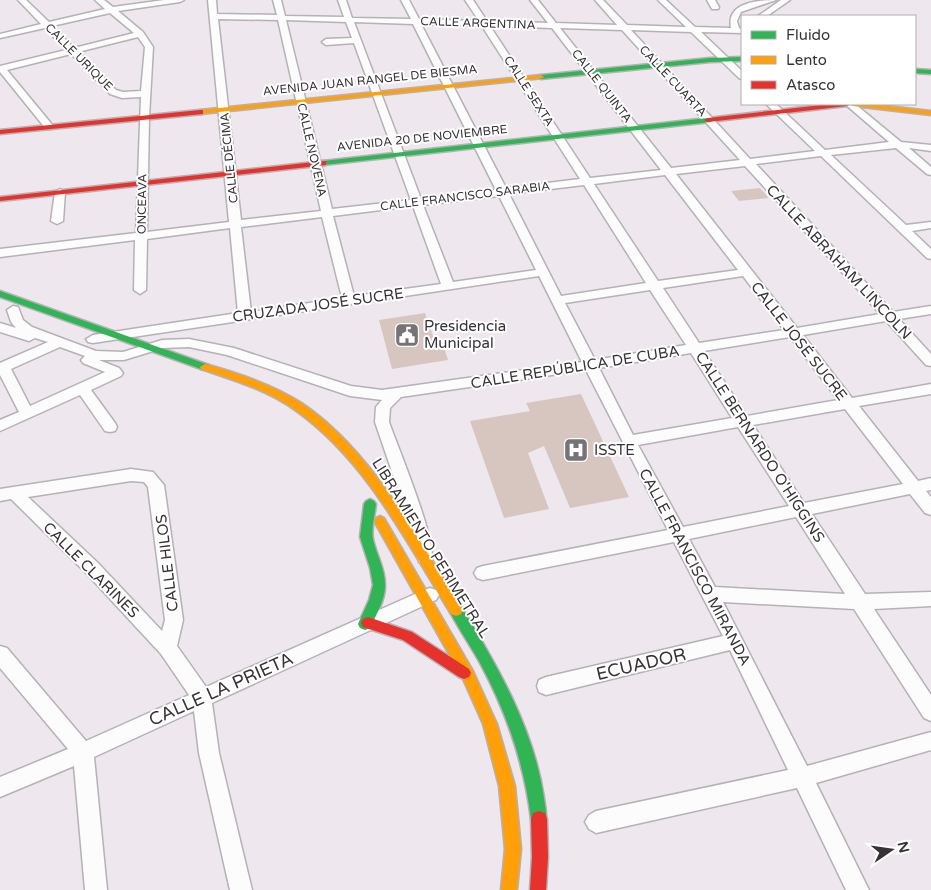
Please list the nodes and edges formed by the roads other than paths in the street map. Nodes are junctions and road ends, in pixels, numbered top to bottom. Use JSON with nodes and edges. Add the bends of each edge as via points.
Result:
{"nodes":[{"id":1,"x":22,"y":0,"type":"edge"},
{"id":2,"x":100,"y":0,"type":"edge"},
{"id":3,"x":178,"y":0,"type":"edge"},
{"id":4,"x":212,"y":0,"type":"edge"},
{"id":5,"x":277,"y":0,"type":"edge"},
{"id":6,"x":342,"y":0,"type":"edge"},
{"id":7,"x":417,"y":0,"type":"edge"},
{"id":8,"x":469,"y":0,"type":"edge"},
{"id":9,"x":534,"y":0,"type":"edge"},
{"id":10,"x":599,"y":0,"type":"edge"},
{"id":11,"x":662,"y":0,"type":"edge"},
{"id":12,"x":405,"y":1,"type":"edge"},
{"id":13,"x":778,"y":3,"type":"edge"},
{"id":14,"x":111,"y":10,"type":"junction"},
{"id":15,"x":763,"y":15,"type":"edge"},
{"id":16,"x":214,"y":16,"type":"junction"},
{"id":17,"x":282,"y":18,"type":"junction"},
{"id":18,"x":350,"y":19,"type":"junction"},
{"id":19,"x":415,"y":21,"type":"junction"},
{"id":20,"x":485,"y":23,"type":"junction"},
{"id":21,"x":47,"y":25,"type":"junction"},
{"id":22,"x":554,"y":25,"type":"junction"},
{"id":23,"x":623,"y":27,"type":"junction"},
{"id":24,"x":692,"y":28,"type":"junction"},
{"id":25,"x":739,"y":30,"type":"edge"},
{"id":26,"x":140,"y":34,"type":"junction"},
{"id":27,"x":0,"y":36,"type":"edge"},
{"id":28,"x":357,"y":40,"type":"junction"},
{"id":29,"x":326,"y":42,"type":"dead end"},
{"id":30,"x":71,"y":51,"type":"junction"},
{"id":31,"x":724,"y":59,"type":"junction"},
{"id":32,"x":741,"y":59,"type":"edge"},
{"id":33,"x":658,"y":65,"type":"junction"},
{"id":34,"x":1,"y":69,"type":"edge"},
{"id":35,"x":916,"y":71,"type":"edge"},
{"id":36,"x":590,"y":72,"type":"junction"},
{"id":37,"x":931,"y":72,"type":"edge"},
{"id":38,"x":741,"y":75,"type":"edge"},
{"id":39,"x":521,"y":79,"type":"junction"},
{"id":40,"x":450,"y":86,"type":"junction"},
{"id":41,"x":378,"y":93,"type":"junction"},
{"id":42,"x":145,"y":94,"type":"junction"},
{"id":43,"x":301,"y":101,"type":"junction"},
{"id":44,"x":825,"y":105,"type":"edge"},
{"id":45,"x":851,"y":105,"type":"edge"},
{"id":46,"x":859,"y":105,"type":"edge"},
{"id":47,"x":775,"y":107,"type":"edge"},
{"id":48,"x":224,"y":109,"type":"junction"},
{"id":49,"x":931,"y":113,"type":"edge"},
{"id":50,"x":144,"y":117,"type":"junction"},
{"id":51,"x":709,"y":119,"type":"junction"},
{"id":52,"x":49,"y":127,"type":"junction"},
{"id":53,"x":634,"y":128,"type":"junction"},
{"id":54,"x":0,"y":132,"type":"edge"},
{"id":55,"x":558,"y":137,"type":"junction"},
{"id":56,"x":898,"y":144,"type":"junction"},
{"id":57,"x":480,"y":145,"type":"junction"},
{"id":58,"x":931,"y":148,"type":"edge"},
{"id":59,"x":824,"y":153,"type":"junction"},
{"id":60,"x":399,"y":154,"type":"junction"},
{"id":61,"x":747,"y":162,"type":"junction"},
{"id":62,"x":316,"y":164,"type":"junction"},
{"id":63,"x":669,"y":172,"type":"junction"},
{"id":64,"x":931,"y":172,"type":"edge"},
{"id":65,"x":231,"y":173,"type":"junction"},
{"id":66,"x":587,"y":182,"type":"junction"},
{"id":67,"x":142,"y":183,"type":"junction"},
{"id":68,"x":60,"y":192,"type":"junction"},
{"id":69,"x":503,"y":192,"type":"junction"},
{"id":70,"x":0,"y":199,"type":"edge"},
{"id":71,"x":417,"y":202,"type":"junction"},
{"id":72,"x":327,"y":213,"type":"junction"},
{"id":73,"x":57,"y":221,"type":"dead end"},
{"id":74,"x":236,"y":224,"type":"junction"},
{"id":75,"x":931,"y":226,"type":"edge"},
{"id":76,"x":904,"y":229,"type":"junction"},
{"id":77,"x":141,"y":236,"type":"junction"},
{"id":78,"x":0,"y":253,"type":"edge"},
{"id":79,"x":931,"y":255,"type":"edge"},
{"id":80,"x":544,"y":272,"type":"junction"},
{"id":81,"x":746,"y":272,"type":"junction"},
{"id":82,"x":655,"y":285,"type":"junction"},
{"id":83,"x":448,"y":286,"type":"junction"},
{"id":84,"x":140,"y":290,"type":"dead end"},
{"id":85,"x":0,"y":294,"type":"edge"},
{"id":86,"x":349,"y":300,"type":"junction"},
{"id":87,"x":557,"y":300,"type":"junction"},
{"id":88,"x":0,"y":305,"type":"edge"},
{"id":89,"x":13,"y":310,"type":"junction"},
{"id":90,"x":931,"y":310,"type":"edge"},
{"id":91,"x":246,"y":316,"type":"junction"},
{"id":92,"x":889,"y":316,"type":"junction"},
{"id":93,"x":0,"y":327,"type":"edge"},
{"id":94,"x":792,"y":331,"type":"junction"},
{"id":95,"x":117,"y":334,"type":"junction"},
{"id":96,"x":93,"y":339,"type":"junction"},
{"id":97,"x":56,"y":344,"type":"junction"},
{"id":98,"x":150,"y":347,"type":"junction"},
{"id":99,"x":696,"y":348,"type":"junction"},
{"id":100,"x":134,"y":354,"type":"junction"},
{"id":101,"x":931,"y":362,"type":"edge"},
{"id":102,"x":590,"y":365,"type":"junction"},
{"id":103,"x":2,"y":367,"type":"edge"},
{"id":104,"x":228,"y":387,"type":"dead end"},
{"id":105,"x":83,"y":390,"type":"junction"},
{"id":106,"x":931,"y":390,"type":"edge"},
{"id":107,"x":396,"y":394,"type":"junction"},
{"id":108,"x":848,"y":404,"type":"junction"},
{"id":109,"x":27,"y":414,"type":"junction"},
{"id":110,"x":742,"y":421,"type":"junction"},
{"id":111,"x":0,"y":426,"type":"edge"},
{"id":112,"x":110,"y":427,"type":"dead end"},
{"id":113,"x":629,"y":441,"type":"junction"},
{"id":114,"x":931,"y":484,"type":"edge"},
{"id":115,"x":914,"y":487,"type":"junction"},
{"id":116,"x":7,"y":494,"type":"edge"},
{"id":117,"x":801,"y":509,"type":"junction"},
{"id":118,"x":931,"y":509,"type":"edge"},
{"id":119,"x":678,"y":534,"type":"junction"},
{"id":120,"x":424,"y":562,"type":"junction"},
{"id":121,"x":483,"y":573,"type":"dead end"},
{"id":122,"x":442,"y":589,"type":"junction"},
{"id":123,"x":711,"y":594,"type":"junction"},
{"id":124,"x":423,"y":598,"type":"junction"},
{"id":125,"x":931,"y":598,"type":"edge"},
{"id":126,"x":858,"y":602,"type":"junction"},
{"id":127,"x":366,"y":624,"type":"junction"},
{"id":128,"x":735,"y":641,"type":"junction"},
{"id":129,"x":167,"y":648,"type":"junction"},
{"id":130,"x":0,"y":654,"type":"edge"},
{"id":131,"x":468,"y":675,"type":"junction"},
{"id":132,"x":546,"y":686,"type":"dead end"},
{"id":133,"x":202,"y":697,"type":"junction"},
{"id":134,"x":931,"y":712,"type":"edge"},
{"id":135,"x":931,"y":741,"type":"edge"},
{"id":136,"x":83,"y":752,"type":"junction"},
{"id":137,"x":802,"y":777,"type":"junction"},
{"id":138,"x":0,"y":787,"type":"edge"},
{"id":139,"x":596,"y":822,"type":"dead end"},
{"id":140,"x":96,"y":890,"type":"edge"},
{"id":141,"x":241,"y":890,"type":"edge"},
{"id":142,"x":509,"y":890,"type":"edge"},
{"id":143,"x":538,"y":890,"type":"edge"},
{"id":144,"x":858,"y":890,"type":"edge"}],
"edges":[{"from":1,"to":21,"type":"street","name":"CALLE URIQUE"},
{"from":2,"to":14,"type":"street"},
{"from":3,"to":14,"type":"street"},
{"from":4,"to":16,"type":"street","name":"CALLE DÉCIMA"},
{"from":5,"to":17,"type":"street","name":"CALLE NOVENA"},
{"from":6,"to":18,"type":"street"},
{"from":7,"to":12,"type":"street"},
{"from":8,"to":20,"type":"street","name":"CALLE SEXTA"},
{"from":9,"to":22,"type":"street","name":"CALLE QUINTA"},
{"from":10,"to":23,"type":"street","name":"CALLE CUARTA"},
{"from":11,"to":24,"type":"street"},
{"from":12,"to":19,"type":"street","name":"CALLE FRANCISCO MIRANDA"},
{"from":13,"to":15,"type":"street"},
{"from":13,"to":25,"type":"street","via":[[741,8],[735,12],[732,21]]},
{"from":14,"to":21,"type":"street"},
{"from":14,"to":26,"type":"street"},
{"from":16,"to":17,"type":"street","name":"CALLE ARGENTINA"},
{"from":16,"to":48,"type":"street","name":"CALLE DÉCIMA"},
{"from":17,"to":18,"type":"street","name":"CALLE ARGENTINA"},
{"from":17,"to":43,"type":"street","name":"CALLE NOVENA"},
{"from":18,"to":19,"type":"street","name":"CALLE ARGENTINA"},
{"from":18,"to":28,"type":"street"},
{"from":19,"to":20,"type":"street","name":"CALLE ARGENTINA"},
{"from":19,"to":40,"type":"street","name":"CALLE FRANCISCO MIRANDA"},
{"from":20,"to":22,"type":"street","name":"CALLE ARGENTINA"},
{"from":20,"to":39,"type":"street","name":"CALLE SEXTA"},
{"from":21,"to":27,"type":"street"},
{"from":21,"to":30,"type":"street","name":"CALLE URIQUE"},
{"from":22,"to":23,"type":"street","name":"CALLE ARGENTINA"},
{"from":22,"to":36,"type":"street","name":"CALLE QUINTA"},
{"from":23,"to":24,"type":"street","name":"CALLE ARGENTINA"},
{"from":23,"to":33,"type":"street","name":"CALLE CUARTA"},
{"from":24,"to":25,"type":"street","name":"CALLE ARGENTINA"},
{"from":24,"to":31,"type":"street"},
{"from":26,"to":30,"type":"street"},
{"from":26,"to":42,"type":"street","name":"ONCEAVA","via":[[149,47]]},
{"from":28,"to":29,"type":"street"},
{"from":28,"to":41,"type":"street"},
{"from":30,"to":34,"type":"street"},
{"from":30,"to":42,"type":"street","name":"CALLE URIQUE","via":[[113,92]]},
{"from":31,"to":32,"type":"street","name":"AVENIDA JUAN RANGEL DE BIESMA"},
{"from":31,"to":33,"type":"street","name":"AVENIDA JUAN RANGEL DE BIESMA"},
{"from":31,"to":38,"type":"street"},
{"from":33,"to":36,"type":"street","name":"AVENIDA JUAN RANGEL DE BIESMA"},
{"from":33,"to":51,"type":"street","name":"CALLE CUARTA"},
{"from":34,"to":52,"type":"street"},
{"from":35,"to":37,"type":"street"},
{"from":36,"to":39,"type":"street","name":"AVENIDA JUAN RANGEL DE BIESMA"},
{"from":36,"to":53,"type":"street","name":"CALLE QUINTA"},
{"from":39,"to":40,"type":"street","name":"AVENIDA JUAN RANGEL DE BIESMA"},
{"from":39,"to":55,"type":"street","name":"CALLE SEXTA"},
{"from":40,"to":41,"type":"street","name":"AVENIDA JUAN RANGEL DE BIESMA"},
{"from":40,"to":57,"type":"street","name":"CALLE FRANCISCO MIRANDA"},
{"from":41,"to":43,"type":"street","name":"AVENIDA JUAN RANGEL DE BIESMA"},
{"from":41,"to":60,"type":"street"},
{"from":42,"to":50,"type":"street","name":"ONCEAVA"},
{"from":43,"to":48,"type":"street","name":"AVENIDA JUAN RANGEL DE BIESMA"},
{"from":43,"to":62,"type":"street","name":"CALLE NOVENA"},
{"from":44,"to":47,"type":"street","name":"AVENIDA 20 DE NOVIEMBRE"},
{"from":45,"to":56,"type":"street"},
{"from":46,"to":49,"type":"street","name":"AVENIDA 20 DE NOVIEMBRE"},
{"from":47,"to":51,"type":"street","name":"AVENIDA 20 DE NOVIEMBRE"},
{"from":47,"to":59,"type":"street"},
{"from":48,"to":50,"type":"street","name":"AVENIDA JUAN RANGEL DE BIESMA"},
{"from":48,"to":65,"type":"street","name":"CALLE DÉCIMA"},
{"from":50,"to":52,"type":"street","name":"AVENIDA JUAN RANGEL DE BIESMA"},
{"from":50,"to":67,"type":"street","name":"ONCEAVA"},
{"from":51,"to":53,"type":"street","name":"AVENIDA 20 DE NOVIEMBRE"},
{"from":51,"to":61,"type":"street","name":"CALLE CUARTA"},
{"from":52,"to":54,"type":"street","name":"AVENIDA JUAN RANGEL DE BIESMA"},
{"from":53,"to":55,"type":"street","name":"AVENIDA 20 DE NOVIEMBRE"},
{"from":53,"to":63,"type":"street","name":"CALLE QUINTA"},
{"from":55,"to":57,"type":"street","name":"AVENIDA 20 DE NOVIEMBRE"},
{"from":55,"to":66,"type":"street","name":"CALLE SEXTA"},
{"from":56,"to":58,"type":"street","name":"CALLE FRANCISCO SARABIA"},
{"from":56,"to":59,"type":"street","name":"CALLE FRANCISCO SARABIA"},
{"from":56,"to":64,"type":"street"},
{"from":57,"to":60,"type":"street","name":"AVENIDA 20 DE NOVIEMBRE"},
{"from":57,"to":69,"type":"street","name":"CALLE FRANCISCO MIRANDA"},
{"from":59,"to":61,"type":"street","name":"CALLE FRANCISCO SARABIA"},
{"from":59,"to":76,"type":"street"},
{"from":60,"to":62,"type":"street","name":"AVENIDA 20 DE NOVIEMBRE"},
{"from":60,"to":71,"type":"street"},
{"from":61,"to":63,"type":"street","name":"CALLE FRANCISCO SARABIA"},
{"from":61,"to":92,"type":"street","name":"CALLE ABRAHAM LINCOLN"},
{"from":62,"to":65,"type":"street","name":"AVENIDA 20 DE NOVIEMBRE"},
{"from":62,"to":72,"type":"street","name":"CALLE NOVENA"},
{"from":63,"to":66,"type":"street","name":"CALLE FRANCISCO SARABIA"},
{"from":63,"to":81,"type":"street","name":"CALLE JOSÉ SUCRE"},
{"from":65,"to":67,"type":"street","name":"AVENIDA 20 DE NOVIEMBRE"},
{"from":65,"to":74,"type":"street","name":"CALLE DÉCIMA"},
{"from":66,"to":69,"type":"street","name":"CALLE FRANCISCO SARABIA"},
{"from":66,"to":82,"type":"street","name":"CALLE BERNARDO O'HIGGINS"},
{"from":67,"to":68,"type":"street","name":"AVENIDA 20 DE NOVIEMBRE"},
{"from":67,"to":77,"type":"street","name":"ONCEAVA"},
{"from":68,"to":70,"type":"street","name":"AVENIDA 20 DE NOVIEMBRE"},
{"from":68,"to":73,"type":"street"},
{"from":69,"to":71,"type":"street","name":"CALLE FRANCISCO SARABIA"},
{"from":69,"to":80,"type":"street","name":"CALLE FRANCISCO MIRANDA"},
{"from":71,"to":72,"type":"street","name":"CALLE FRANCISCO SARABIA"},
{"from":71,"to":83,"type":"street"},
{"from":72,"to":74,"type":"street","name":"CALLE FRANCISCO SARABIA"},
{"from":72,"to":86,"type":"street","name":"CALLE NOVENA"},
{"from":74,"to":77,"type":"street","name":"CALLE FRANCISCO SARABIA"},
{"from":74,"to":91,"type":"street","name":"CALLE DÉCIMA"},
{"from":75,"to":76,"type":"street"},
{"from":76,"to":79,"type":"street"},
{"from":77,"to":78,"type":"street","name":"CALLE FRANCISCO SARABIA"},
{"from":77,"to":84,"type":"street","name":"ONCEAVA"},
{"from":80,"to":83,"type":"street","name":"CRUZADA JOSÉ SUCRE"},
{"from":80,"to":87,"type":"street","name":"CALLE FRANCISCO MIRANDA"},
{"from":81,"to":82,"type":"street"},
{"from":81,"to":94,"type":"street","name":"CALLE JOSÉ SUCRE"},
{"from":82,"to":87,"type":"street"},
{"from":82,"to":99,"type":"street","name":"CALLE BERNARDO O'HIGGINS"},
{"from":83,"to":86,"type":"street","name":"CRUZADA JOSÉ SUCRE"},
{"from":85,"to":95,"type":"street","name":"LIBRAMIENTO PERIMETRAL"},
{"from":86,"to":91,"type":"street","name":"CRUZADA JOSÉ SUCRE"},
{"from":87,"to":102,"type":"street","name":"CALLE FRANCISCO MIRANDA"},
{"from":88,"to":89,"type":"street"},
{"from":89,"to":96,"type":"street"},
{"from":89,"to":97,"type":"street","via":[[21,327]]},
{"from":90,"to":92,"type":"street","name":"CALLE REPÚBLICA DE CUBA"},
{"from":91,"to":95,"type":"street","name":"CRUZADA JOSÉ SUCRE"},
{"from":92,"to":94,"type":"street","name":"CALLE REPÚBLICA DE CUBA"},
{"from":92,"to":101,"type":"street","name":"CALLE ABRAHAM LINCOLN"},
{"from":93,"to":97,"type":"street"},
{"from":94,"to":99,"type":"street","name":"CALLE REPÚBLICA DE CUBA"},
{"from":94,"to":108,"type":"street","name":"CALLE JOSÉ SUCRE"},
{"from":95,"to":96,"type":"street","name":"CRUZADA JOSÉ SUCRE"},
{"from":95,"to":98,"type":"street","name":"LIBRAMIENTO PERIMETRAL"},
{"from":96,"to":100,"type":"street"},
{"from":97,"to":100,"type":"street","name":"CALLE REPÚBLICA DE CUBA","via":[[104,356]]},
{"from":97,"to":103,"type":"street"},
{"from":97,"to":105,"type":"street","via":[[116,373]]},
{"from":98,"to":100,"type":"street","name":"CALLE REPÚBLICA DE CUBA"},
{"from":98,"to":107,"type":"street","name":"CALLE REPÚBLICA DE CUBA","via":[[176,343],[205,345],[350,391],[372,395]]},
{"from":98,"to":120,"type":"street","name":"LIBRAMIENTO PERIMETRAL","via":[[256,385],[315,418],[358,461]]},
{"from":99,"to":102,"type":"street","name":"CALLE REPÚBLICA DE CUBA"},
{"from":99,"to":110,"type":"street","name":"CALLE BERNARDO O'HIGGINS"},
{"from":100,"to":104,"type":"street"},
{"from":102,"to":107,"type":"street","name":"CALLE REPÚBLICA DE CUBA"},
{"from":102,"to":113,"type":"street","name":"CALLE FRANCISCO MIRANDA"},
{"from":103,"to":109,"type":"street"},
{"from":105,"to":109,"type":"street"},
{"from":105,"to":112,"type":"street"},
{"from":106,"to":108,"type":"street"},
{"from":107,"to":120,"type":"street","via":[[383,407],[382,422],[425,545]]},
{"from":108,"to":110,"type":"street"},
{"from":108,"to":115,"type":"street","name":"CALLE JOSÉ SUCRE"},
{"from":109,"to":111,"type":"street"},
{"from":110,"to":113,"type":"street"},
{"from":110,"to":117,"type":"street","name":"CALLE BERNARDO O'HIGGINS"},
{"from":113,"to":119,"type":"street","name":"CALLE FRANCISCO MIRANDA"},
{"from":114,"to":115,"type":"street"},
{"from":115,"to":117,"type":"street"},
{"from":115,"to":118,"type":"street","name":"CALLE JOSÉ SUCRE"},
{"from":116,"to":129,"type":"street","name":"CALLE CLARINES","via":[[92,568]]},
{"from":116,"to":129,"type":"street","name":"CALLE HILOS","via":[[131,475],[151,478],[159,493],[173,611],[173,629]]},
{"from":117,"to":119,"type":"street"},
{"from":117,"to":126,"type":"street","name":"CALLE BERNARDO O'HIGGINS"},
{"from":119,"to":121,"type":"street"},
{"from":119,"to":123,"type":"street","name":"CALLE FRANCISCO MIRANDA"},
{"from":120,"to":122,"type":"street","name":"LIBRAMIENTO PERIMETRAL"},
{"from":122,"to":124,"type":"street","name":"CALLE LA PRIETA"},
{"from":122,"to":143,"type":"street","name":"LIBRAMIENTO PERIMETRAL","via":[[496,681],[528,757],[536,788],[540,836]]},
{"from":123,"to":126,"type":"street"},
{"from":123,"to":128,"type":"street","name":"CALLE FRANCISCO MIRANDA"},
{"from":124,"to":127,"type":"street","name":"CALLE LA PRIETA"},
{"from":124,"to":127,"type":"street","name":"LIBRAMIENTO PERIMETRAL","via":[[368,501],[366,536],[378,585]]},
{"from":124,"to":131,"type":"street","name":"LIBRAMIENTO PERIMETRAL"},
{"from":125,"to":126,"type":"street"},
{"from":126,"to":134,"type":"street","name":"CALLE BERNARDO O'HIGGINS"},
{"from":127,"to":131,"type":"street","via":[[407,636]]},
{"from":127,"to":133,"type":"street","name":"CALLE LA PRIETA"},
{"from":128,"to":132,"type":"street","name":"ECUADOR"},
{"from":128,"to":137,"type":"street","name":"CALLE FRANCISCO MIRANDA"},
{"from":129,"to":133,"type":"street"},
{"from":130,"to":136,"type":"street"},
{"from":131,"to":142,"type":"street","name":"LIBRAMIENTO PERIMETRAL","via":[[490,724],[507,786],[513,849]]},
{"from":133,"to":136,"type":"street","name":"CALLE LA PRIETA"},
{"from":133,"to":141,"type":"street","via":[[209,753]]},
{"from":135,"to":137,"type":"street"},
{"from":136,"to":138,"type":"street","name":"CALLE LA PRIETA"},
{"from":136,"to":140,"type":"street"},
{"from":137,"to":139,"type":"street"},
{"from":137,"to":144,"type":"street","name":"CALLE FRANCISCO MIRANDA"}]}
